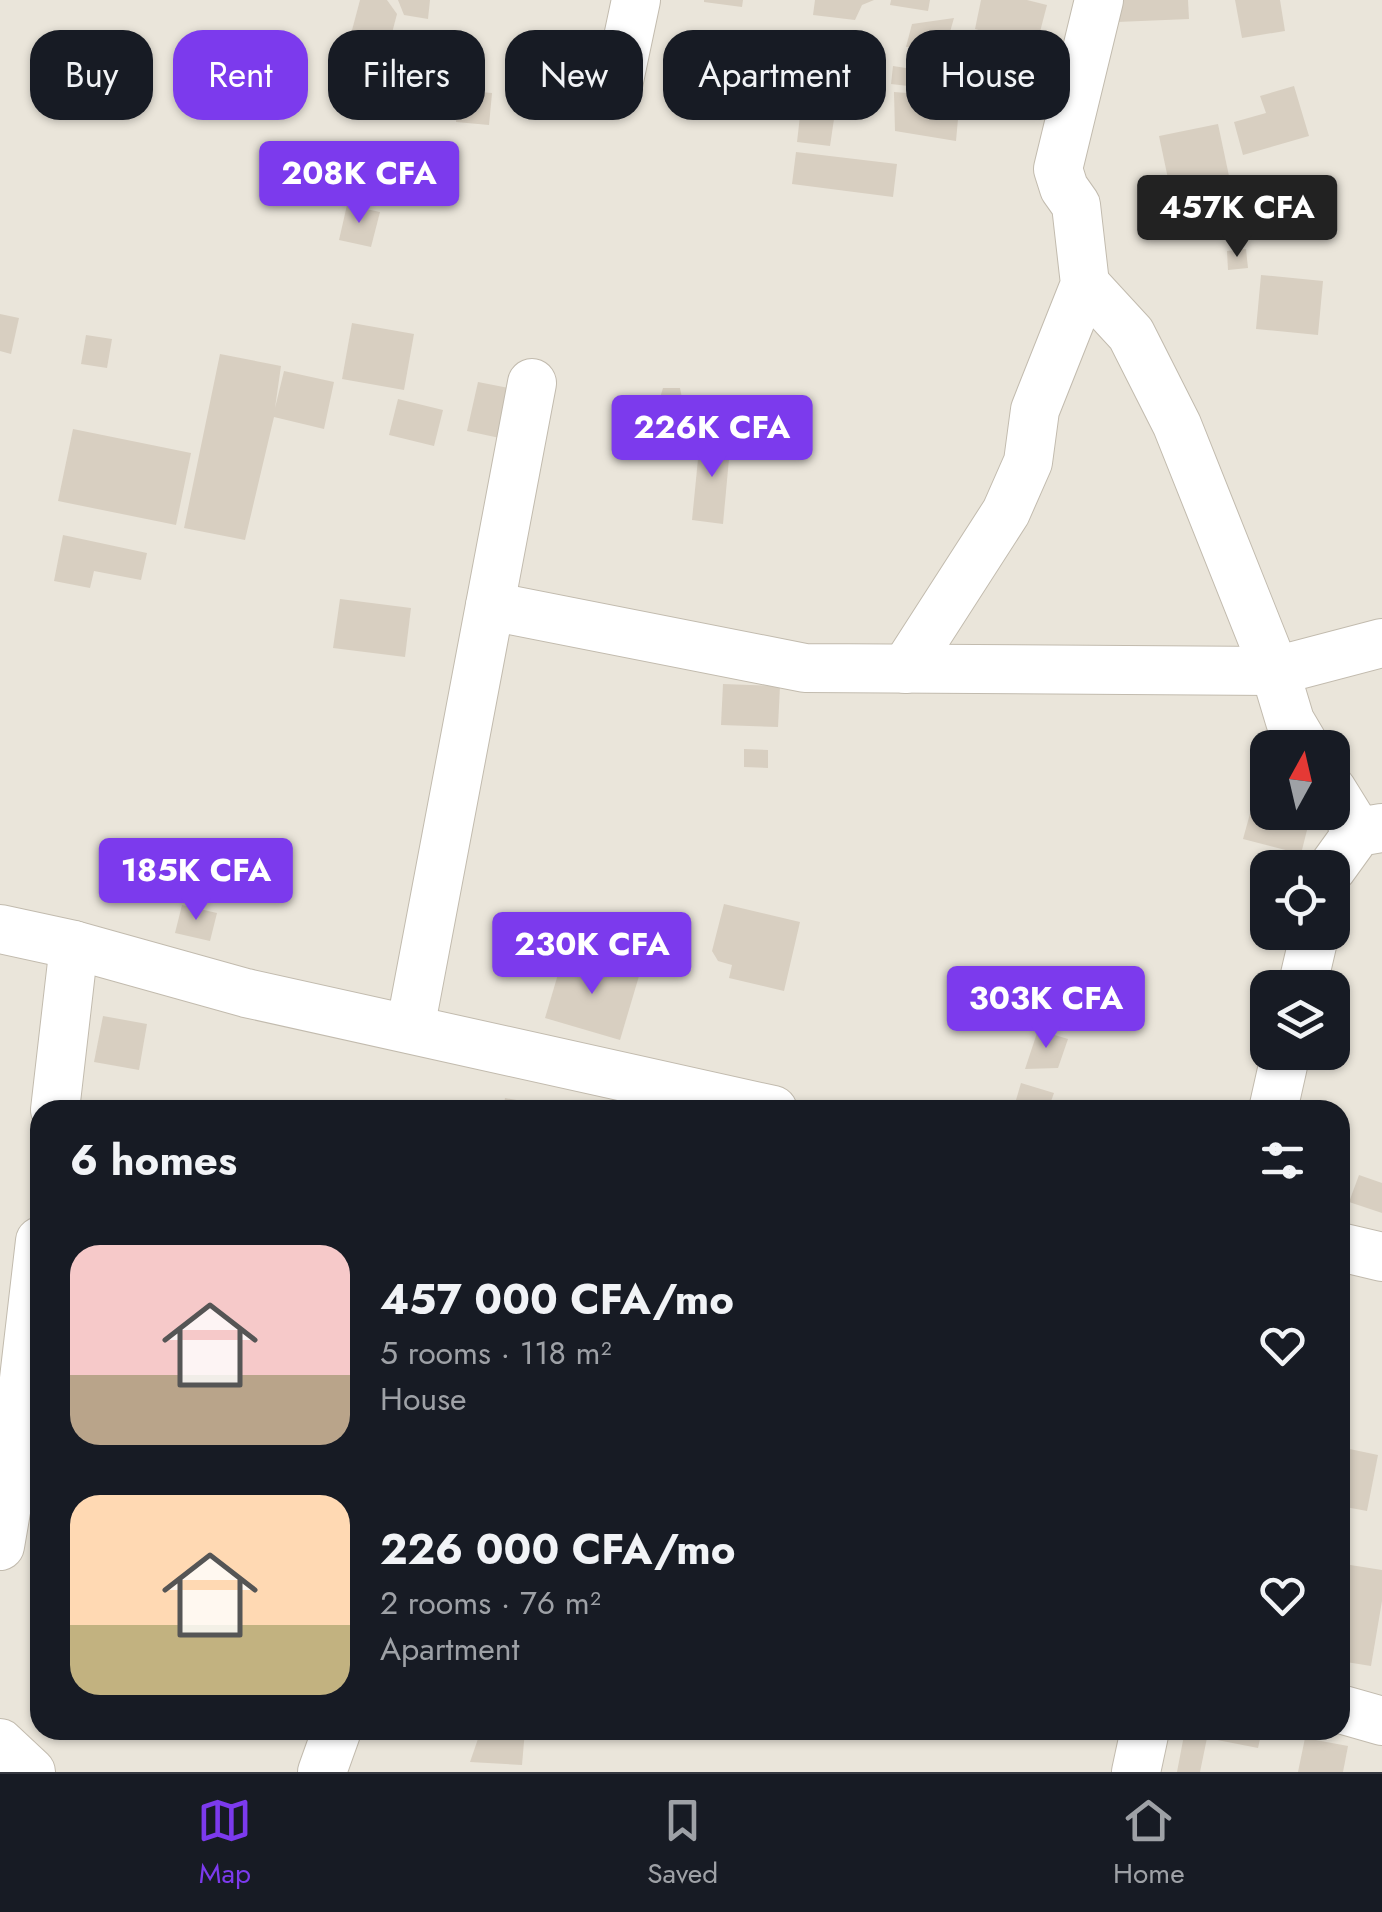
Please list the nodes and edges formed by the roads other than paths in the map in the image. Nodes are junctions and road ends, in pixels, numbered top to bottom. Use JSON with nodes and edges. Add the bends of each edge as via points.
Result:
{"nodes":[{"id":1,"x":636,"y":0,"type":"edge"},
{"id":2,"x":1099,"y":0,"type":"edge"},
{"id":3,"x":630,"y":30,"type":"edge"},
{"id":4,"x":1085,"y":284,"type":"junction"},
{"id":5,"x":532,"y":383,"type":"dead end"},
{"id":6,"x":490,"y":606,"type":"junction"},
{"id":7,"x":1382,"y":643,"type":"edge"},
{"id":8,"x":905,"y":669,"type":"junction"},
{"id":9,"x":1276,"y":671,"type":"junction"},
{"id":10,"x":1295,"y":730,"type":"edge"},
{"id":11,"x":0,"y":929,"type":"edge"},
{"id":12,"x":74,"y":945,"type":"junction"},
{"id":13,"x":410,"y":1029,"type":"junction"},
{"id":14,"x":1282,"y":1070,"type":"edge"},
{"id":15,"x":622,"y":1093,"type":"edge"},
{"id":16,"x":56,"y":1100,"type":"edge"},
{"id":17,"x":684,"y":1100,"type":"edge"},
{"id":18,"x":1275,"y":1100,"type":"edge"},
{"id":19,"x":1350,"y":1249,"type":"edge"},
{"id":20,"x":1382,"y":1257,"type":"edge"},
{"id":21,"x":30,"y":1416,"type":"edge"},
{"id":22,"x":27,"y":1468,"type":"edge"},
{"id":23,"x":0,"y":1546,"type":"edge"},
{"id":24,"x":1350,"y":1712,"type":"edge"},
{"id":25,"x":1382,"y":1720,"type":"edge"},
{"id":26,"x":333,"y":1740,"type":"edge"},
{"id":27,"x":1143,"y":1740,"type":"edge"},
{"id":28,"x":0,"y":1743,"type":"edge"},
{"id":29,"x":31,"y":1772,"type":"edge"},
{"id":30,"x":322,"y":1772,"type":"edge"},
{"id":31,"x":1136,"y":1772,"type":"edge"}],
"edges":[{"from":1,"to":3,"type":"street"},
{"from":2,"to":4,"type":"street","via":[[1058,169],[1076,205]]},
{"from":4,"to":8,"type":"street","via":[[1035,410],[1028,462],[1006,512]]},
{"from":4,"to":9,"type":"street","via":[[1132,334],[1177,425]]},
{"from":5,"to":6,"type":"street"},
{"from":6,"to":8,"type":"street","via":[[805,668]]},
{"from":6,"to":13,"type":"street"},
{"from":7,"to":9,"type":"street"},
{"from":8,"to":9,"type":"street"},
{"from":9,"to":10,"type":"street"},
{"from":11,"to":12,"type":"street"},
{"from":12,"to":13,"type":"street"},
{"from":12,"to":16,"type":"street"},
{"from":13,"to":15,"type":"street"},
{"from":14,"to":18,"type":"street"},
{"from":15,"to":17,"type":"street"},
{"from":19,"to":20,"type":"street"},
{"from":21,"to":22,"type":"street"},
{"from":22,"to":23,"type":"street"},
{"from":24,"to":25,"type":"street"},
{"from":26,"to":30,"type":"street"},
{"from":27,"to":31,"type":"street"},
{"from":28,"to":29,"type":"street"}]}
